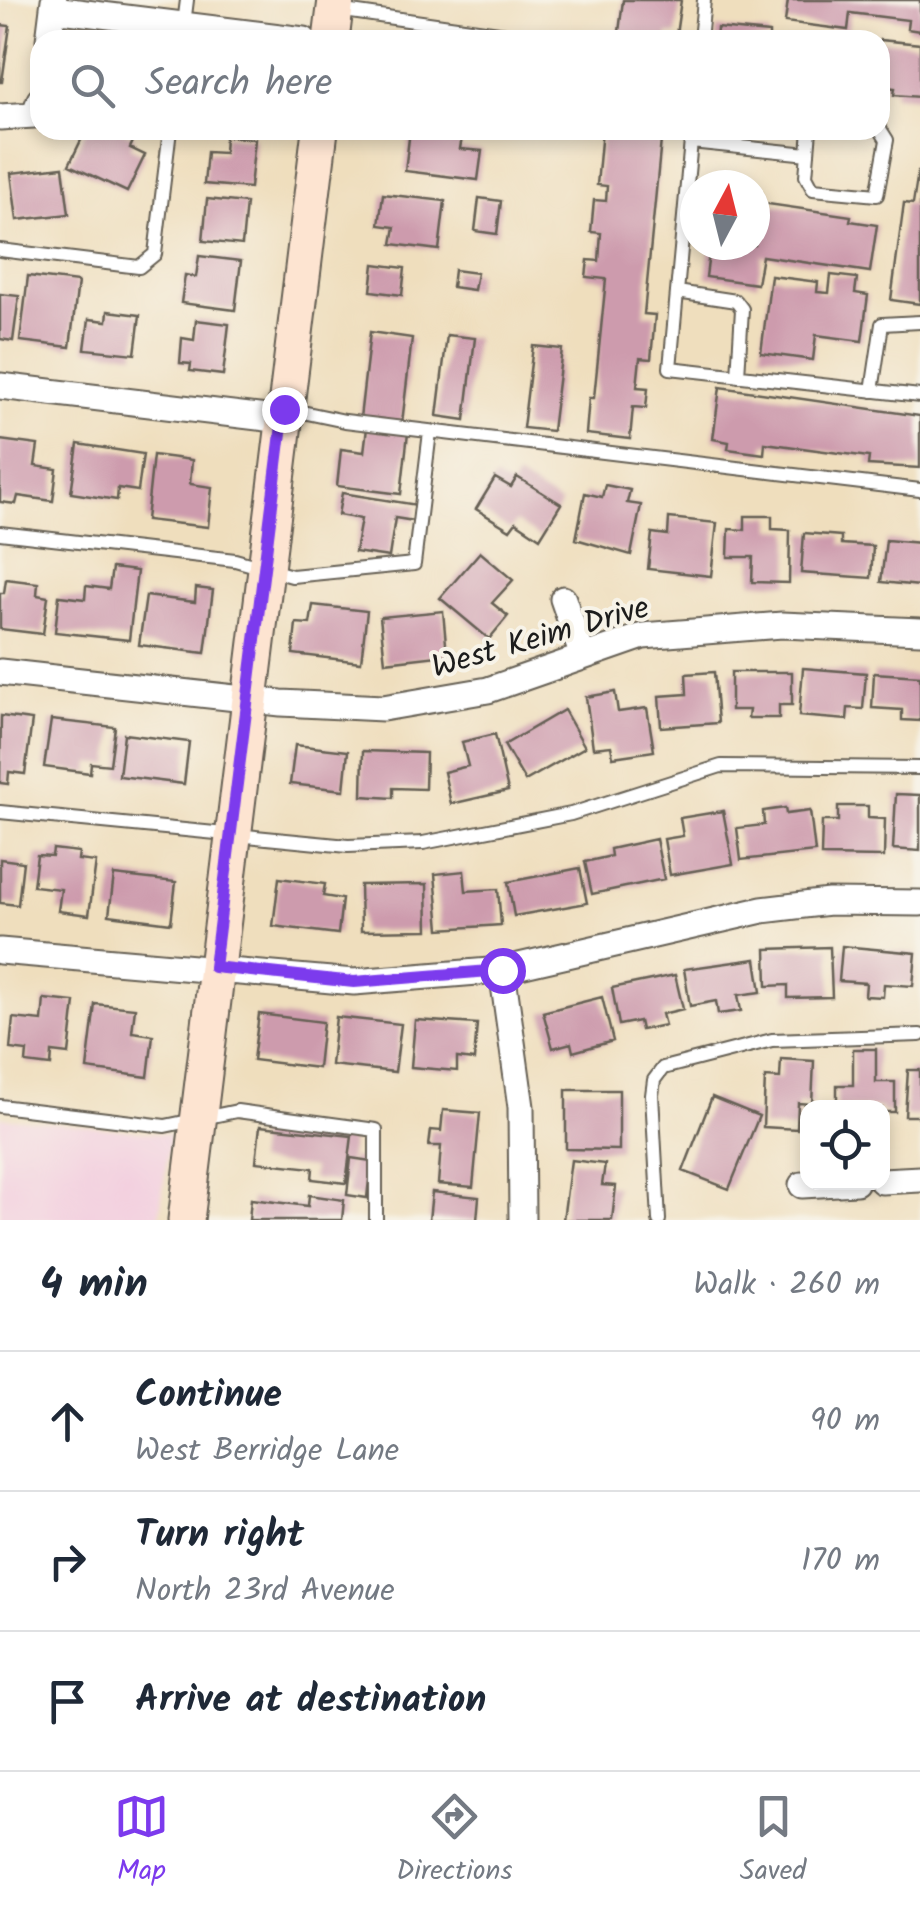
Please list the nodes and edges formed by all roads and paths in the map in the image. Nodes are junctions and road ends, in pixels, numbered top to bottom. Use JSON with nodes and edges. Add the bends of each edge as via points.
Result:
{"nodes":[{"id":1,"x":704,"y":0,"type":"edge"},
{"id":2,"x":54,"y":4,"type":"edge"},
{"id":3,"x":334,"y":17,"type":"edge"},
{"id":4,"x":184,"y":22,"type":"edge"},
{"id":5,"x":50,"y":30,"type":"edge"},
{"id":6,"x":237,"y":30,"type":"edge"},
{"id":7,"x":458,"y":30,"type":"edge"},
{"id":8,"x":701,"y":30,"type":"edge"},
{"id":9,"x":30,"y":115,"type":"edge"},
{"id":10,"x":0,"y":116,"type":"edge"},
{"id":11,"x":169,"y":140,"type":"edge"},
{"id":12,"x":319,"y":140,"type":"edge"},
{"id":13,"x":691,"y":140,"type":"edge"},
{"id":14,"x":717,"y":140,"type":"edge"},
{"id":15,"x":809,"y":140,"type":"edge"},
{"id":16,"x":886,"y":140,"type":"edge"},
{"id":17,"x":808,"y":154,"type":"junction"},
{"id":18,"x":0,"y":250,"type":"edge"},
{"id":19,"x":677,"y":292,"type":"junction"},
{"id":20,"x":920,"y":322,"type":"edge"},
{"id":21,"x":738,"y":376,"type":"junction"},
{"id":22,"x":0,"y":386,"type":"edge"},
{"id":23,"x":872,"y":391,"type":"junction"},
{"id":24,"x":920,"y":396,"type":"edge"},
{"id":25,"x":284,"y":414,"type":"junction"},
{"id":26,"x":430,"y":432,"type":"junction"},
{"id":27,"x":920,"y":490,"type":"edge"},
{"id":28,"x":0,"y":532,"type":"edge"},
{"id":29,"x":264,"y":568,"type":"junction"},
{"id":30,"x":564,"y":599,"type":"dead end"},
{"id":31,"x":920,"y":632,"type":"edge"},
{"id":32,"x":582,"y":654,"type":"junction"},
{"id":33,"x":0,"y":672,"type":"edge"},
{"id":34,"x":248,"y":699,"type":"junction"},
{"id":35,"x":920,"y":768,"type":"edge"},
{"id":36,"x":0,"y":812,"type":"edge"},
{"id":37,"x":231,"y":834,"type":"junction"},
{"id":38,"x":920,"y":902,"type":"edge"},
{"id":39,"x":0,"y":950,"type":"edge"},
{"id":40,"x":214,"y":967,"type":"junction"},
{"id":41,"x":502,"y":970,"type":"junction"},
{"id":42,"x":920,"y":1035,"type":"edge"},
{"id":43,"x":0,"y":1106,"type":"edge"},
{"id":44,"x":198,"y":1119,"type":"junction"},
{"id":45,"x":920,"y":1179,"type":"edge"},
{"id":46,"x":890,"y":1181,"type":"edge"},
{"id":47,"x":186,"y":1220,"type":"edge"},
{"id":48,"x":376,"y":1220,"type":"edge"},
{"id":49,"x":522,"y":1220,"type":"edge"},
{"id":50,"x":660,"y":1220,"type":"edge"}],
"edges":[{"from":1,"to":8,"type":"lane"},
{"from":2,"to":4,"type":"street"},
{"from":2,"to":5,"type":"street"},
{"from":3,"to":7,"type":"lane"},
{"from":4,"to":6,"type":"street"},
{"from":9,"to":10,"type":"street"},
{"from":11,"to":18,"type":"lane","via":[[154,254],[140,267]]},
{"from":12,"to":25,"type":"street"},
{"from":13,"to":19,"type":"lane"},
{"from":14,"to":17,"type":"lane"},
{"from":15,"to":17,"type":"lane"},
{"from":16,"to":17,"type":"lane","via":[[877,195],[813,189],[806,176]]},
{"from":19,"to":21,"type":"lane","via":[[736,300],[742,309]]},
{"from":19,"to":21,"type":"lane","via":[[670,368]]},
{"from":20,"to":23,"type":"lane","via":[[882,324]]},
{"from":21,"to":23,"type":"lane"},
{"from":22,"to":25,"type":"street"},
{"from":23,"to":24,"type":"lane"},
{"from":25,"to":26,"type":"lane"},
{"from":25,"to":29,"type":"street"},
{"from":26,"to":27,"type":"lane"},
{"from":26,"to":29,"type":"lane","via":[[414,564],[292,576]]},
{"from":28,"to":29,"type":"lane"},
{"from":29,"to":34,"type":"street"},
{"from":30,"to":32,"type":"street"},
{"from":31,"to":32,"type":"street","name":"West Keim Drive","via":[[748,628],[643,636]]},
{"from":32,"to":34,"type":"street","name":"West Keim Drive","via":[[449,700],[343,708]]},
{"from":33,"to":34,"type":"street","name":"West Keim Drive"},
{"from":34,"to":37,"type":"street"},
{"from":35,"to":37,"type":"lane","via":[[721,766],[570,814],[423,843],[348,846]]},
{"from":36,"to":37,"type":"lane"},
{"from":37,"to":40,"type":"street"},
{"from":38,"to":41,"type":"street","via":[[762,910]]},
{"from":39,"to":40,"type":"street"},
{"from":40,"to":41,"type":"street","via":[[354,982]]},
{"from":40,"to":44,"type":"street"},
{"from":41,"to":49,"type":"street","via":[[521,1106]]},
{"from":42,"to":50,"type":"lane","via":[[772,1040],[664,1068],[652,1096]]},
{"from":43,"to":44,"type":"lane","via":[[165,1126]]},
{"from":44,"to":47,"type":"street"},
{"from":44,"to":48,"type":"lane","via":[[237,1111],[376,1130]]},
{"from":45,"to":46,"type":"street"}]}
